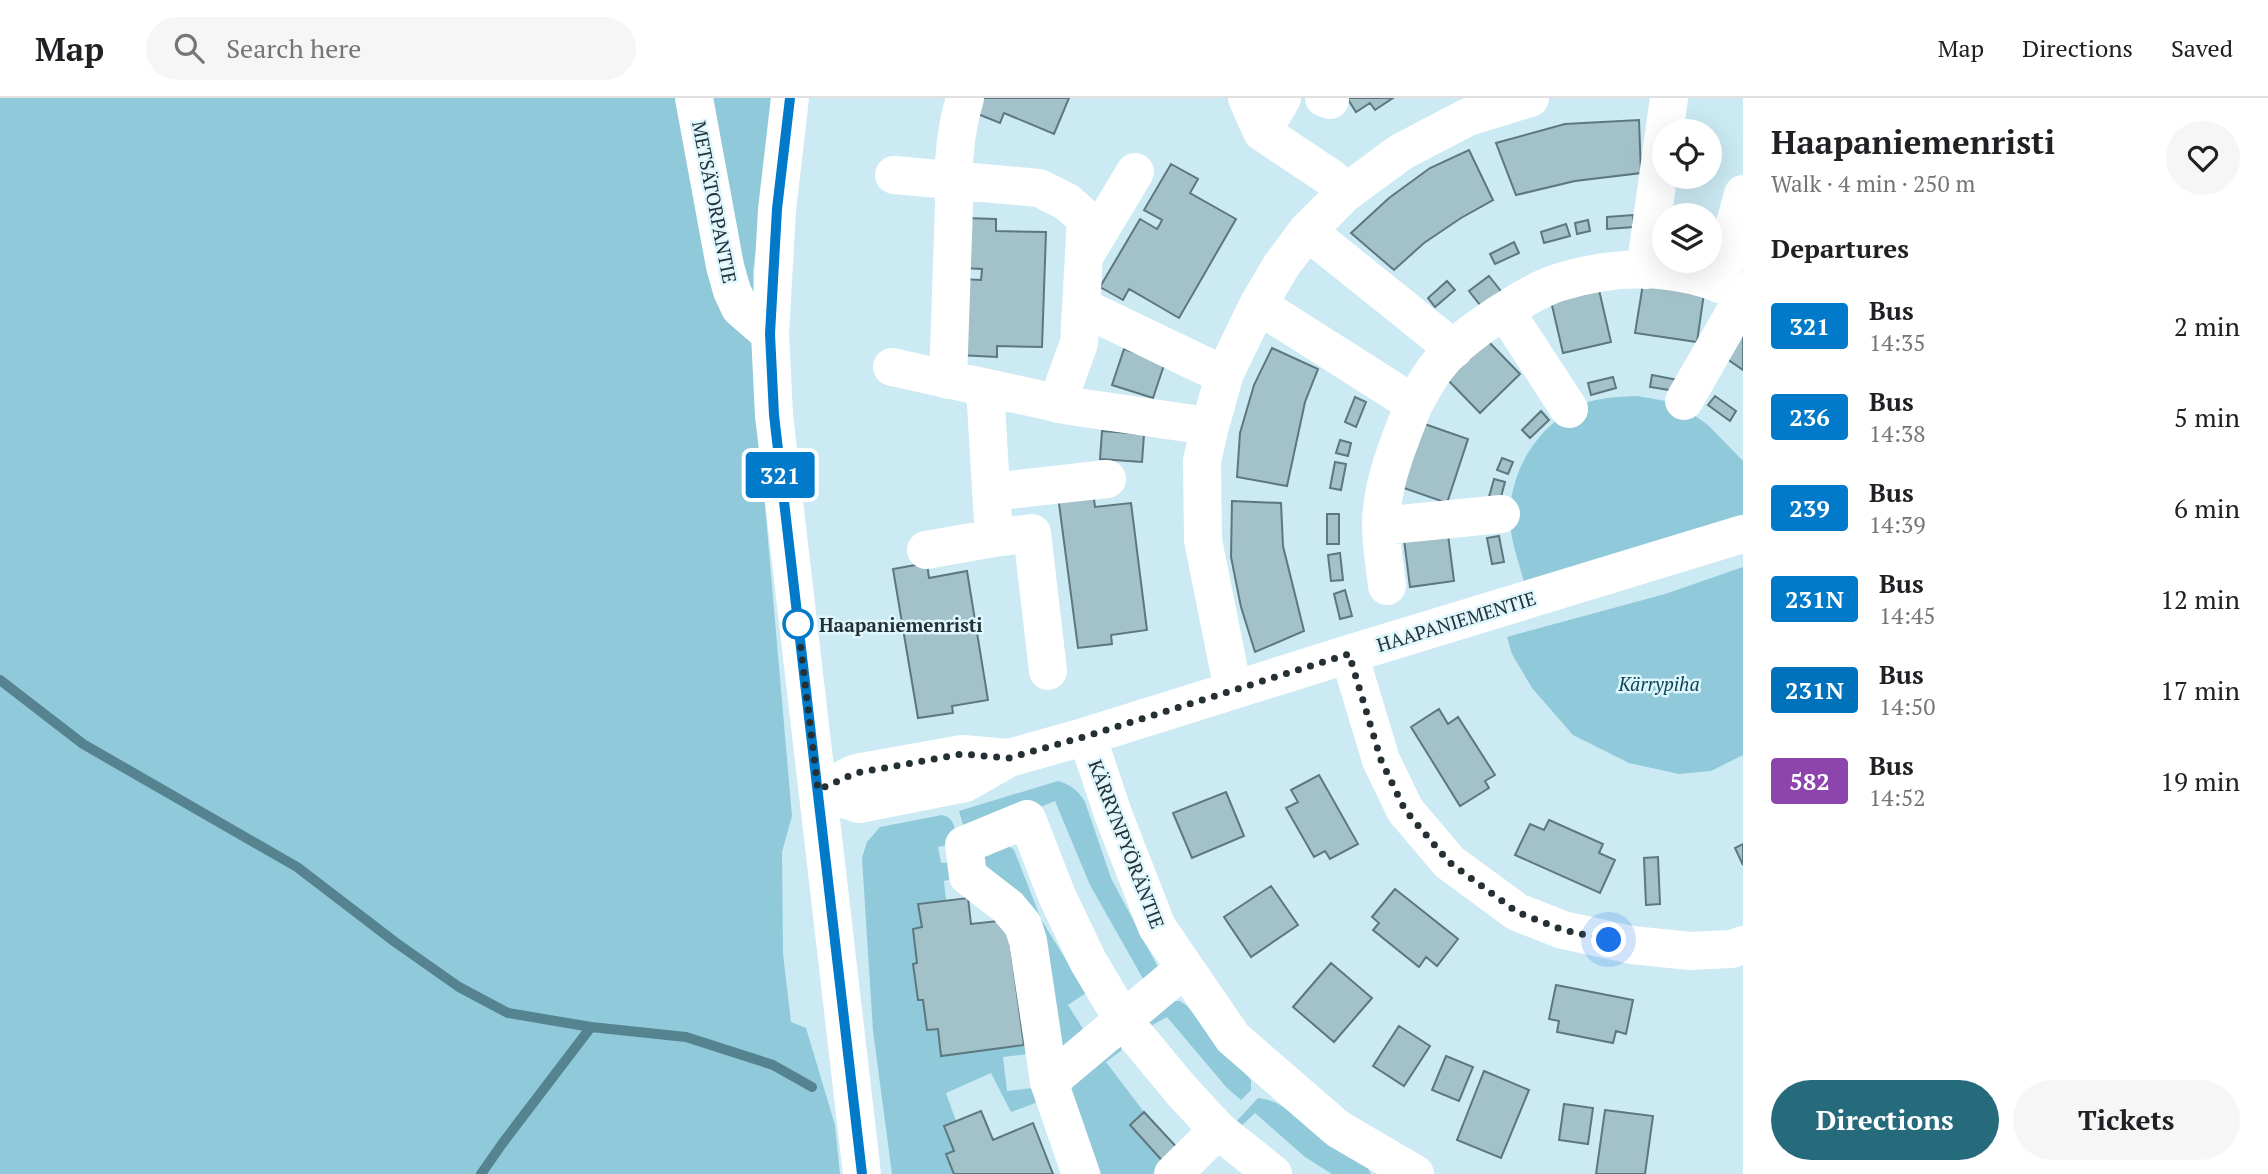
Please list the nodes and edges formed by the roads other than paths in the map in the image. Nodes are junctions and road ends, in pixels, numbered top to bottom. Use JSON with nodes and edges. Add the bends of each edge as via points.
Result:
{"nodes":[{"id":1,"x":694,"y":98,"type":"edge"},
{"id":2,"x":790,"y":98,"type":"edge"},
{"id":3,"x":965,"y":98,"type":"edge"},
{"id":4,"x":1282,"y":98,"type":"edge"},
{"id":5,"x":1530,"y":98,"type":"edge"},
{"id":6,"x":1669,"y":98,"type":"edge"},
{"id":7,"x":1254,"y":115,"type":"edge"},
{"id":8,"x":1135,"y":172,"type":"dead end"},
{"id":9,"x":894,"y":175,"type":"dead end"},
{"id":10,"x":953,"y":179,"type":"junction"},
{"id":11,"x":1345,"y":194,"type":"junction"},
{"id":12,"x":1743,"y":194,"type":"edge"},
{"id":13,"x":1307,"y":231,"type":"junction"},
{"id":14,"x":1085,"y":255,"type":"junction"},
{"id":15,"x":1645,"y":270,"type":"junction"},
{"id":16,"x":1735,"y":292,"type":"edge"},
{"id":17,"x":1258,"y":304,"type":"junction"},
{"id":18,"x":1082,"y":307,"type":"junction"},
{"id":19,"x":1505,"y":311,"type":"junction"},
{"id":20,"x":770,"y":334,"type":"junction"},
{"id":21,"x":1454,"y":349,"type":"junction"},
{"id":22,"x":892,"y":368,"type":"dead end"},
{"id":23,"x":1225,"y":373,"type":"junction"},
{"id":24,"x":948,"y":380,"type":"junction"},
{"id":25,"x":985,"y":388,"type":"junction"},
{"id":26,"x":1684,"y":401,"type":"dead end"},
{"id":27,"x":1057,"y":404,"type":"junction"},
{"id":28,"x":1414,"y":404,"type":"junction"},
{"id":29,"x":1569,"y":409,"type":"dead end"},
{"id":30,"x":1209,"y":430,"type":"junction"},
{"id":31,"x":1107,"y":479,"type":"dead end"},
{"id":32,"x":992,"y":492,"type":"junction"},
{"id":33,"x":1502,"y":514,"type":"dead end"},
{"id":34,"x":1381,"y":526,"type":"junction"},
{"id":35,"x":1743,"y":534,"type":"edge"},
{"id":36,"x":994,"y":538,"type":"junction"},
{"id":37,"x":926,"y":550,"type":"dead end"},
{"id":38,"x":1387,"y":586,"type":"dead end"},
{"id":39,"x":1349,"y":654,"type":"junction"},
{"id":40,"x":1048,"y":671,"type":"dead end"},
{"id":41,"x":1233,"y":690,"type":"junction"},
{"id":42,"x":1087,"y":736,"type":"junction"},
{"id":43,"x":818,"y":790,"type":"junction"},
{"id":44,"x":1743,"y":945,"type":"edge"},
{"id":45,"x":1185,"y":968,"type":"junction"},
{"id":46,"x":1123,"y":1020,"type":"junction"},
{"id":47,"x":1049,"y":1082,"type":"junction"},
{"id":48,"x":1218,"y":1130,"type":"junction"},
{"id":49,"x":1396,"y":1170,"type":"edge"},
{"id":50,"x":862,"y":1174,"type":"edge"},
{"id":51,"x":1081,"y":1174,"type":"edge"},
{"id":52,"x":1173,"y":1174,"type":"edge"},
{"id":53,"x":1273,"y":1174,"type":"edge"}],
"edges":[{"from":1,"to":20,"type":"street","name":"METSÄTORPANTIE","via":[[732,291],[740,308]]},
{"from":2,"to":20,"type":"street","via":[[777,209]]},
{"from":3,"to":10,"type":"street","via":[[956,126]]},
{"from":4,"to":7,"type":"street"},
{"from":5,"to":11,"type":"street","via":[[1468,117],[1401,152]]},
{"from":6,"to":15,"type":"street"},
{"from":7,"to":11,"type":"street"},
{"from":8,"to":14,"type":"street"},
{"from":9,"to":10,"type":"street"},
{"from":10,"to":14,"type":"street","via":[[1039,188],[1067,202],[1086,219]]},
{"from":10,"to":24,"type":"street"},
{"from":11,"to":13,"type":"street"},
{"from":12,"to":16,"type":"street"},
{"from":13,"to":17,"type":"street"},
{"from":13,"to":21,"type":"street"},
{"from":14,"to":18,"type":"street"},
{"from":15,"to":16,"type":"street","via":[[1703,277]]},
{"from":15,"to":19,"type":"street","via":[[1615,269],[1555,284]]},
{"from":16,"to":26,"type":"street"},
{"from":17,"to":23,"type":"street"},
{"from":17,"to":28,"type":"street"},
{"from":18,"to":23,"type":"street"},
{"from":18,"to":27,"type":"street","via":[[1079,343]]},
{"from":19,"to":21,"type":"street"},
{"from":19,"to":29,"type":"street"},
{"from":20,"to":43,"type":"street","via":[[774,415]]},
{"from":21,"to":28,"type":"street","via":[[1436,366]]},
{"from":22,"to":24,"type":"street"},
{"from":23,"to":30,"type":"street"},
{"from":24,"to":25,"type":"street"},
{"from":25,"to":27,"type":"street"},
{"from":25,"to":32,"type":"street"},
{"from":27,"to":30,"type":"street"},
{"from":28,"to":34,"type":"street","via":[[1384,491]]},
{"from":30,"to":41,"type":"street","via":[[1202,461],[1203,540]]},
{"from":31,"to":32,"type":"street"},
{"from":32,"to":36,"type":"street"},
{"from":33,"to":34,"type":"street"},
{"from":34,"to":38,"type":"street"},
{"from":35,"to":39,"type":"street","name":"HAAPANIEMENTIE"},
{"from":36,"to":37,"type":"street"},
{"from":36,"to":40,"type":"street","via":[[1032,533]]},
{"from":39,"to":41,"type":"street","name":"HAAPANIEMENTIE"},
{"from":39,"to":44,"type":"street","via":[[1381,760],[1405,810],[1449,862],[1517,912],[1563,930],[1632,945],[1690,951]]},
{"from":41,"to":42,"type":"street","name":"HAAPANIEMENTIE"},
{"from":42,"to":43,"type":"street","name":"HAAPANIEMENTIE","via":[[1009,758],[965,783],[859,804]]},
{"from":42,"to":45,"type":"street","name":"KÄRRYNPYÖRÄNTIE","via":[[1157,927]]},
{"from":43,"to":50,"type":"street"},
{"from":45,"to":46,"type":"street"},
{"from":45,"to":49,"type":"street","name":"KÄRRYNPYÖRÄNTIE","via":[[1233,1038],[1338,1129]]},
{"from":46,"to":47,"type":"street"},
{"from":46,"to":47,"type":"street","via":[[1088,961],[1027,819],[964,845],[968,876],[1023,925]]},
{"from":46,"to":48,"type":"street"},
{"from":47,"to":51,"type":"street"},
{"from":48,"to":52,"type":"street"},
{"from":48,"to":53,"type":"street"}]}
